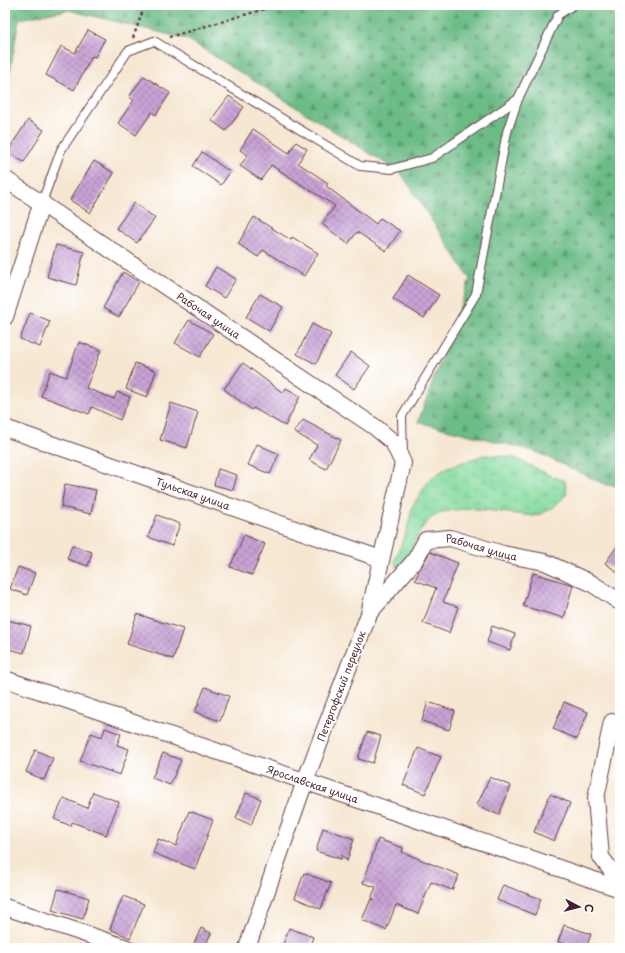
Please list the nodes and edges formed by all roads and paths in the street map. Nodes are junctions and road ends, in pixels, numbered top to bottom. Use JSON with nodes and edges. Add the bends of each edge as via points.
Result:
{"nodes":[{"id":1,"x":145,"y":5,"type":"edge"},
{"id":2,"x":278,"y":5,"type":"edge"},
{"id":3,"x":573,"y":5,"type":"edge"},
{"id":4,"x":154,"y":41,"type":"junction"},
{"id":5,"x":128,"y":51,"type":"junction"},
{"id":6,"x":518,"y":99,"type":"junction"},
{"id":7,"x":5,"y":179,"type":"edge"},
{"id":8,"x":42,"y":202,"type":"junction"},
{"id":9,"x":5,"y":317,"type":"edge"},
{"id":10,"x":5,"y":428,"type":"edge"},
{"id":11,"x":403,"y":463,"type":"junction"},
{"id":12,"x":382,"y":559,"type":"junction"},
{"id":13,"x":620,"y":602,"type":"edge"},
{"id":14,"x":369,"y":614,"type":"junction"},
{"id":15,"x":5,"y":679,"type":"edge"},
{"id":16,"x":612,"y":722,"type":"dead end"},
{"id":17,"x":305,"y":781,"type":"junction"},
{"id":18,"x":620,"y":882,"type":"edge"},
{"id":19,"x":620,"y":889,"type":"edge"},
{"id":20,"x":5,"y":906,"type":"edge"},
{"id":21,"x":127,"y":948,"type":"edge"},
{"id":22,"x":247,"y":948,"type":"edge"}],
"edges":[{"from":1,"to":5,"type":"path"},
{"from":2,"to":4,"type":"path"},
{"from":3,"to":6,"type":"lane","via":[[558,15]]},
{"from":4,"to":5,"type":"lane"},
{"from":4,"to":6,"type":"lane","via":[[360,166],[392,169],[432,158]]},
{"from":5,"to":8,"type":"lane","via":[[61,150]]},
{"from":6,"to":11,"type":"lane","via":[[508,132],[476,294],[402,416]]},
{"from":7,"to":8,"type":"street","name":"Рабочая улица"},
{"from":8,"to":9,"type":"street"},
{"from":8,"to":11,"type":"street","name":"Рабочая улица","via":[[376,427],[393,442]]},
{"from":10,"to":12,"type":"street","name":"Тульская улица"},
{"from":11,"to":12,"type":"street","name":"Петергофский переулок"},
{"from":12,"to":14,"type":"street","name":"Петергофский переулок"},
{"from":13,"to":14,"type":"street","name":"Рабочая улица","via":[[591,583],[545,562],[503,554],[450,538],[426,540],[415,560]]},
{"from":14,"to":17,"type":"street","name":"Петергофский переулок"},
{"from":15,"to":17,"type":"street","name":"Ярославская улица"},
{"from":16,"to":18,"type":"street","via":[[596,798],[601,857]]},
{"from":17,"to":19,"type":"street","name":"Ярославская улица"},
{"from":17,"to":22,"type":"street","name":"Петергофский переулок"},
{"from":20,"to":21,"type":"street"}]}
